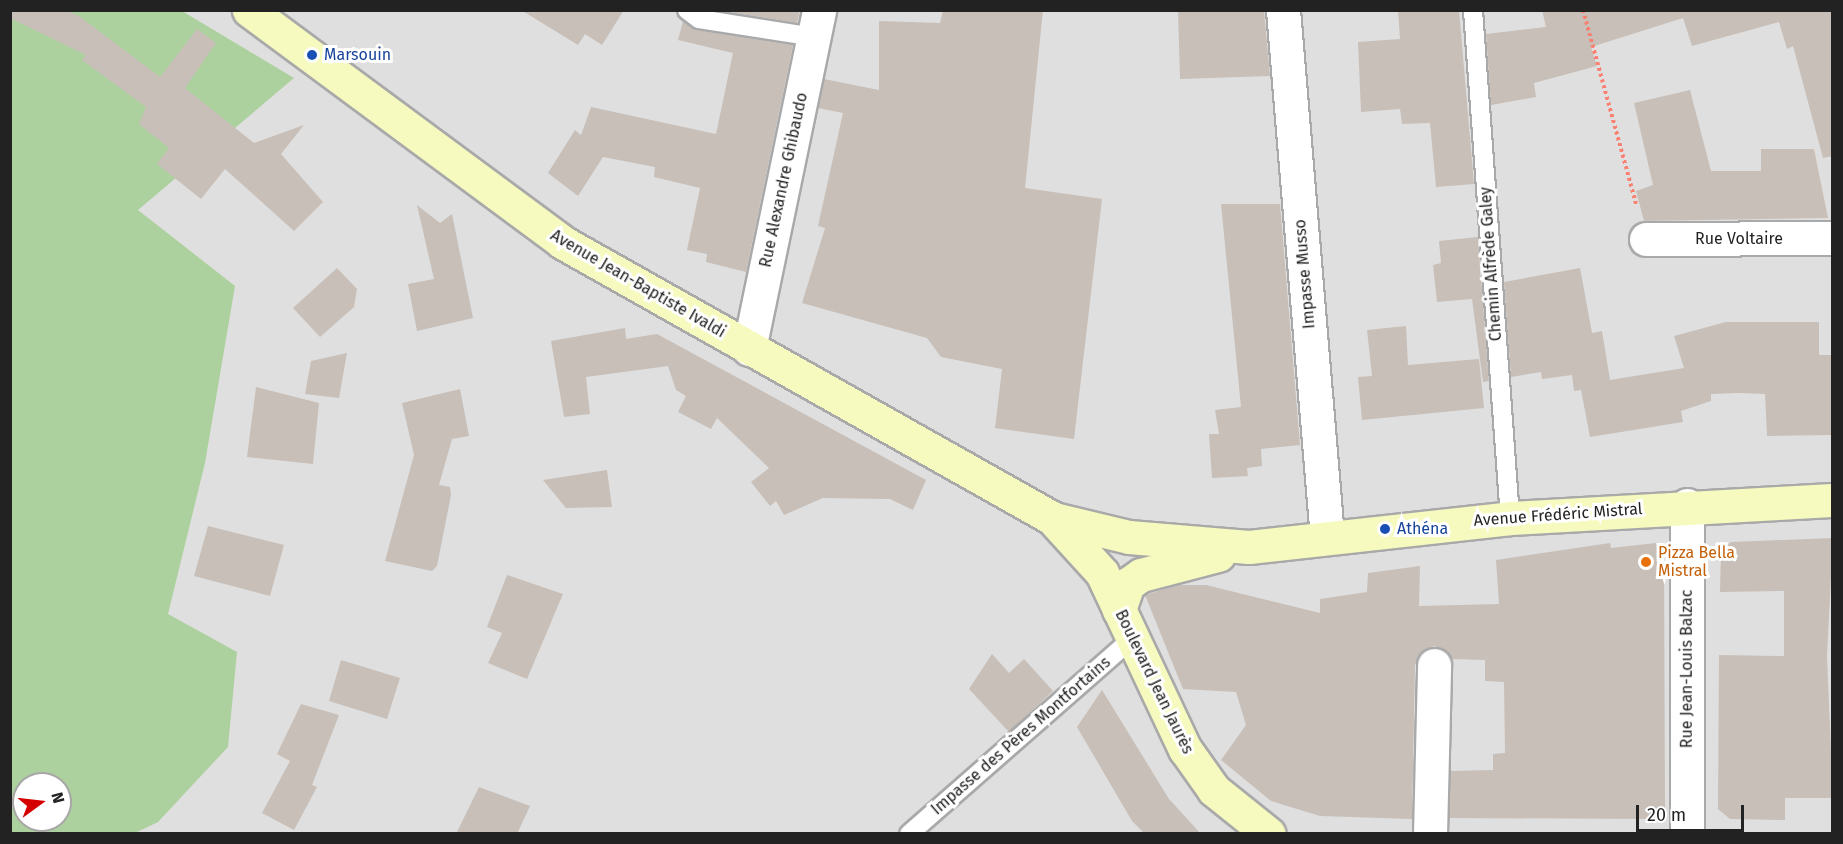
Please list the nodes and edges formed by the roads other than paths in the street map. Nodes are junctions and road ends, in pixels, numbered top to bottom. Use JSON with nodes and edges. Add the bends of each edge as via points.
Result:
{"nodes":[{"id":1,"x":249,"y":10,"type":"edge"},
{"id":2,"x":687,"y":10,"type":"edge"},
{"id":3,"x":1283,"y":10,"type":"edge"},
{"id":4,"x":1473,"y":10,"type":"edge"},
{"id":5,"x":817,"y":24,"type":"edge"},
{"id":6,"x":1833,"y":238,"type":"edge"},
{"id":7,"x":1646,"y":239,"type":"road end"},
{"id":8,"x":749,"y":349,"type":"junction"},
{"id":9,"x":1833,"y":500,"type":"edge"},
{"id":10,"x":1687,"y":505,"type":"junction"},
{"id":11,"x":1052,"y":518,"type":"junction"},
{"id":12,"x":1510,"y":518,"type":"junction"},
{"id":13,"x":1327,"y":537,"type":"junction"},
{"id":14,"x":1248,"y":547,"type":"junction"},
{"id":15,"x":1119,"y":610,"type":"junction"},
{"id":16,"x":1132,"y":639,"type":"junction"},
{"id":17,"x":1434,"y":665,"type":"dead end"},
{"id":18,"x":909,"y":834,"type":"edge"},
{"id":19,"x":1269,"y":834,"type":"edge"},
{"id":20,"x":1430,"y":834,"type":"edge"},
{"id":21,"x":1687,"y":834,"type":"edge"}],
"edges":[{"from":1,"to":8,"type":"main road","name":"Avenue Jean-Baptiste Ivaldi","via":[[562,242]]},
{"from":2,"to":5,"type":"lane","via":[[699,19]]},
{"from":3,"to":13,"type":"street","name":"Impasse Musso"},
{"from":4,"to":12,"type":"lane","name":"Chemin Alfrède Galey"},
{"from":5,"to":8,"type":"street","name":"Rue Alexandre Ghibaudo"},
{"from":6,"to":7,"type":"street","name":"Rue Voltaire"},
{"from":8,"to":11,"type":"main road","name":"Avenue Jean-Baptiste Ivaldi"},
{"from":9,"to":10,"type":"main road","name":"Avenue Frédéric Mistral"},
{"from":10,"to":12,"type":"main road","name":"Avenue Frédéric Mistral"},
{"from":10,"to":21,"type":"street","name":"Rue Jean-Louis Balzac"},
{"from":11,"to":14,"type":"main road","name":"Avenue Frédéric Mistral","via":[[1129,537]]},
{"from":11,"to":15,"type":"main road","name":"Boulevard Jean Jaurès","via":[[1090,557]]},
{"from":12,"to":13,"type":"main road","name":"Avenue Frédéric Mistral"},
{"from":13,"to":14,"type":"main road","name":"Avenue Frédéric Mistral"},
{"from":14,"to":15,"type":"main road","name":"Avenue Frédéric Mistral","via":[[1141,575],[1128,585]]},
{"from":15,"to":16,"type":"main road","name":"Boulevard Jean Jaurès"},
{"from":16,"to":18,"type":"lane","name":"Impasse des Pères Montfortains"},
{"from":16,"to":19,"type":"main road","name":"Boulevard Jean Jaurès","via":[[1185,748],[1214,790]]},
{"from":17,"to":20,"type":"street"}]}
